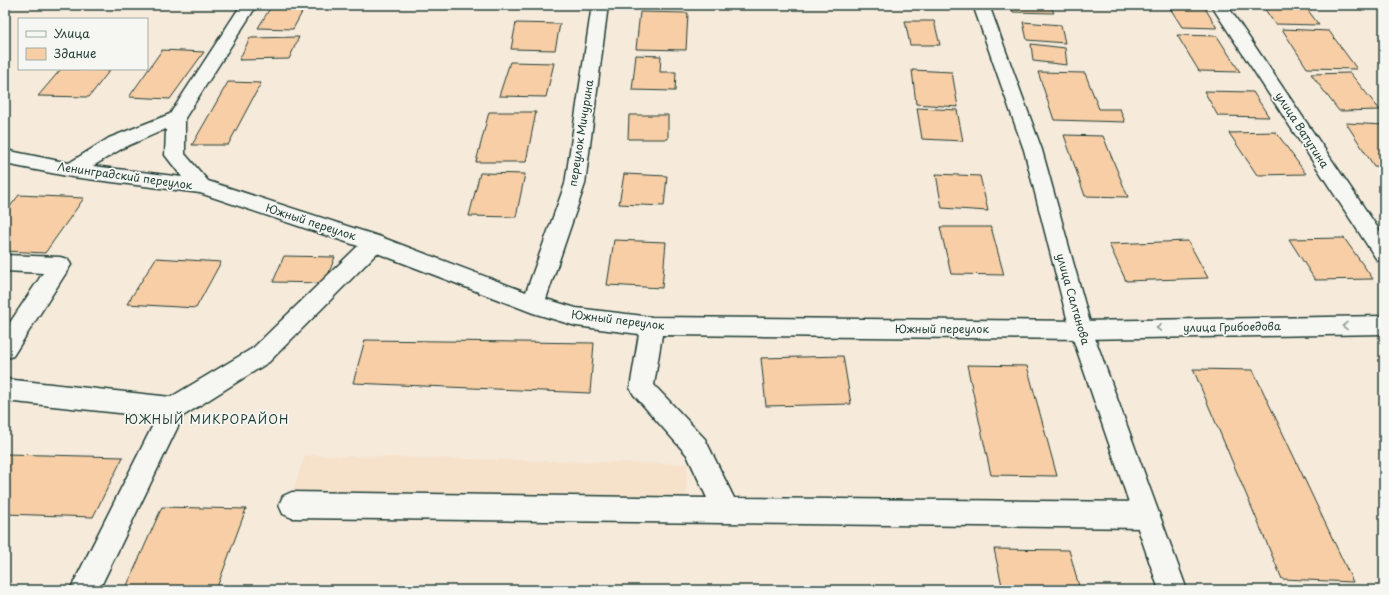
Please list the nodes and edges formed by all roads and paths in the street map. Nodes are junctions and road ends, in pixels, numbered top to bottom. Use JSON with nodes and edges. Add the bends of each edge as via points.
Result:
{"nodes":[{"id":1,"x":249,"y":5,"type":"edge"},
{"id":2,"x":600,"y":5,"type":"edge"},
{"id":3,"x":981,"y":5,"type":"edge"},
{"id":4,"x":1219,"y":5,"type":"edge"},
{"id":5,"x":176,"y":118,"type":"junction"},
{"id":6,"x":5,"y":157,"type":"edge"},
{"id":7,"x":72,"y":170,"type":"junction"},
{"id":8,"x":201,"y":186,"type":"junction"},
{"id":9,"x":374,"y":243,"type":"junction"},
{"id":10,"x":1384,"y":254,"type":"edge"},
{"id":11,"x":5,"y":263,"type":"edge"},
{"id":12,"x":533,"y":304,"type":"junction"},
{"id":13,"x":1384,"y":325,"type":"edge"},
{"id":14,"x":652,"y":326,"type":"junction"},
{"id":15,"x":1081,"y":330,"type":"junction"},
{"id":16,"x":5,"y":349,"type":"edge"},
{"id":17,"x":5,"y":390,"type":"edge"},
{"id":18,"x":174,"y":408,"type":"junction"},
{"id":19,"x":292,"y":505,"type":"dead end"},
{"id":20,"x":726,"y":511,"type":"junction"},
{"id":21,"x":1145,"y":515,"type":"junction"},
{"id":22,"x":84,"y":590,"type":"edge"},
{"id":23,"x":1173,"y":590,"type":"edge"}],
"edges":[{"from":1,"to":5,"type":"street"},
{"from":2,"to":12,"type":"street","name":"переулок Мичурина","via":[[575,184]]},
{"from":3,"to":15,"type":"street","name":"улица Салтанова","via":[[1033,150]]},
{"from":4,"to":10,"type":"street","name":"улица Ватутина"},
{"from":5,"to":7,"type":"street","via":[[116,143]]},
{"from":5,"to":8,"type":"street","name":"Ленинградский переулок","via":[[175,155]]},
{"from":6,"to":7,"type":"street","name":"Ленинградский переулок"},
{"from":7,"to":8,"type":"street","name":"Ленинградский переулок"},
{"from":8,"to":9,"type":"street","name":"Южный переулок"},
{"from":9,"to":12,"type":"street","name":"Южный переулок"},
{"from":9,"to":18,"type":"street","via":[[261,356]]},
{"from":11,"to":16,"type":"street","via":[[60,265]]},
{"from":12,"to":14,"type":"street","name":"Южный переулок","via":[[576,317]]},
{"from":13,"to":15,"type":"street","name":"улица Грибоедова","one_way":true},
{"from":14,"to":15,"type":"street","name":"Южный переулок"},
{"from":14,"to":20,"type":"street","via":[[642,388],[696,447]]},
{"from":15,"to":21,"type":"street","name":"улица Салтанова"},
{"from":17,"to":18,"type":"street"},
{"from":18,"to":22,"type":"street"},
{"from":19,"to":20,"type":"street"},
{"from":20,"to":21,"type":"street"},
{"from":21,"to":23,"type":"street","name":"улица Салтанова"}]}
